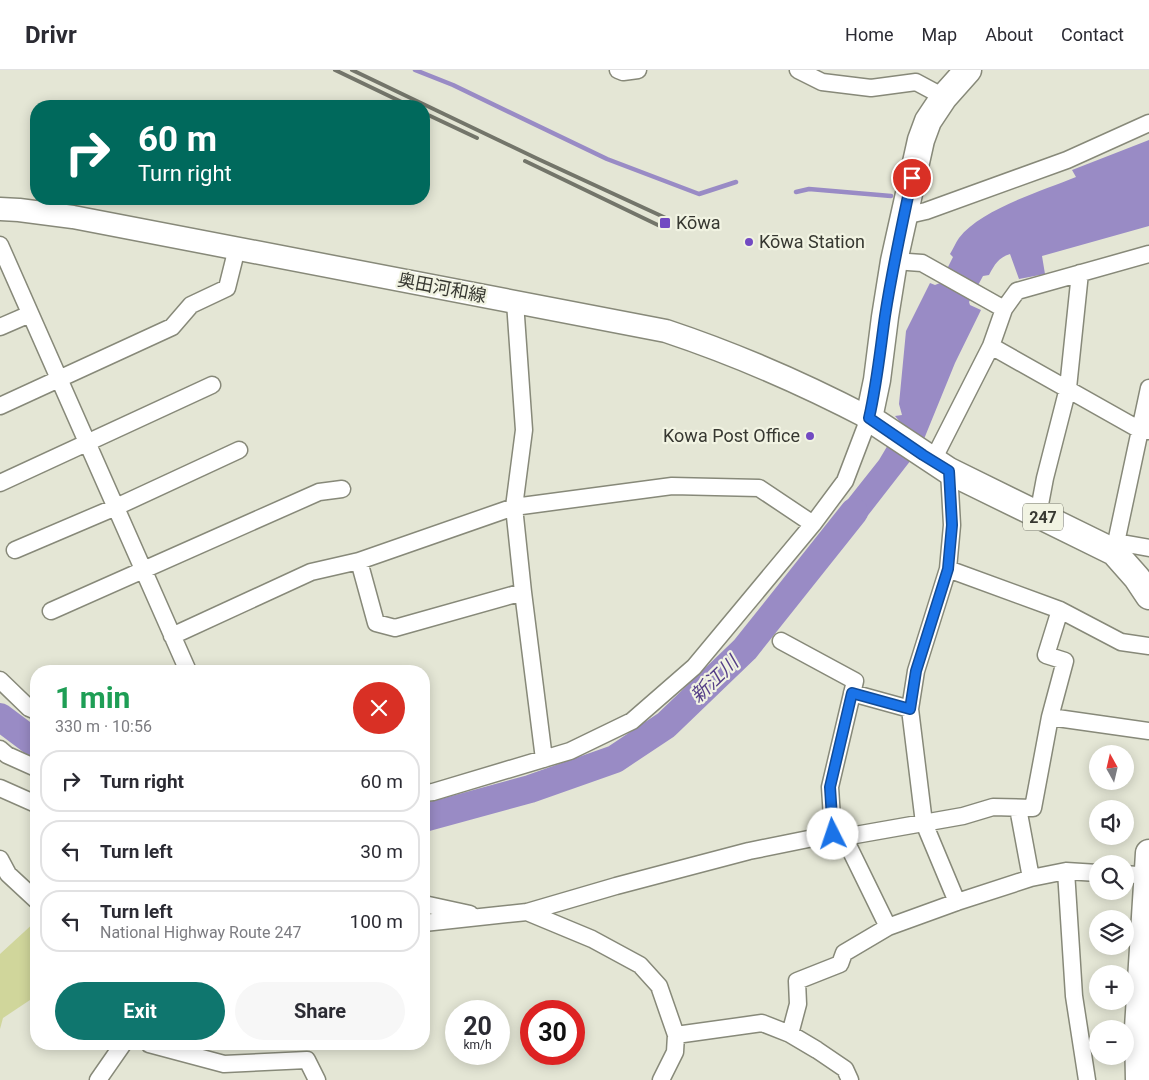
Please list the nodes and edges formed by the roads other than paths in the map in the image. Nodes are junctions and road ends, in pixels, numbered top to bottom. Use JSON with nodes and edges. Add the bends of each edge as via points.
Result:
{"nodes":[{"id":1,"x":618,"y":70,"type":"edge"},
{"id":2,"x":638,"y":70,"type":"edge"},
{"id":3,"x":798,"y":70,"type":"edge"},
{"id":4,"x":968,"y":70,"type":"edge"},
{"id":5,"x":914,"y":76,"type":"edge"},
{"id":6,"x":944,"y":97,"type":"junction"},
{"id":7,"x":1149,"y":123,"type":"edge"},
{"id":8,"x":0,"y":209,"type":"edge"},
{"id":9,"x":904,"y":216,"type":"junction"},
{"id":10,"x":0,"y":247,"type":"edge"},
{"id":11,"x":237,"y":248,"type":"junction"},
{"id":12,"x":1149,"y":254,"type":"edge"},
{"id":13,"x":894,"y":261,"type":"junction"},
{"id":14,"x":1080,"y":272,"type":"junction"},
{"id":15,"x":515,"y":302,"type":"junction"},
{"id":16,"x":1004,"y":310,"type":"junction"},
{"id":17,"x":30,"y":314,"type":"junction"},
{"id":18,"x":0,"y":327,"type":"edge"},
{"id":19,"x":991,"y":346,"type":"junction"},
{"id":20,"x":59,"y":379,"type":"junction"},
{"id":21,"x":212,"y":385,"type":"dead end"},
{"id":22,"x":1068,"y":388,"type":"junction"},
{"id":23,"x":1149,"y":388,"type":"edge"},
{"id":24,"x":0,"y":406,"type":"edge"},
{"id":25,"x":877,"y":422,"type":"junction"},
{"id":26,"x":1145,"y":431,"type":"edge"},
{"id":27,"x":87,"y":442,"type":"junction"},
{"id":28,"x":239,"y":450,"type":"dead end"},
{"id":29,"x":935,"y":462,"type":"junction"},
{"id":30,"x":0,"y":483,"type":"edge"},
{"id":31,"x":342,"y":489,"type":"dead end"},
{"id":32,"x":116,"y":507,"type":"junction"},
{"id":33,"x":514,"y":507,"type":"junction"},
{"id":34,"x":1038,"y":515,"type":"junction"},
{"id":35,"x":813,"y":524,"type":"junction"},
{"id":36,"x":1115,"y":547,"type":"junction"},
{"id":37,"x":1149,"y":548,"type":"edge"},
{"id":38,"x":15,"y":550,"type":"dead end"},
{"id":39,"x":358,"y":561,"type":"junction"},
{"id":40,"x":948,"y":569,"type":"junction"},
{"id":41,"x":143,"y":570,"type":"junction"},
{"id":42,"x":523,"y":592,"type":"junction"},
{"id":43,"x":1149,"y":596,"type":"edge"},
{"id":44,"x":1060,"y":610,"type":"junction"},
{"id":45,"x":51,"y":611,"type":"dead end"},
{"id":46,"x":172,"y":636,"type":"junction"},
{"id":47,"x":780,"y":641,"type":"dead end"},
{"id":48,"x":1149,"y":646,"type":"edge"},
{"id":49,"x":185,"y":665,"type":"edge"},
{"id":50,"x":0,"y":680,"type":"edge"},
{"id":51,"x":852,"y":693,"type":"junction"},
{"id":52,"x":30,"y":708,"type":"edge"},
{"id":53,"x":910,"y":709,"type":"junction"},
{"id":54,"x":1050,"y":717,"type":"junction"},
{"id":55,"x":1149,"y":730,"type":"edge"},
{"id":56,"x":0,"y":749,"type":"edge"},
{"id":57,"x":544,"y":759,"type":"junction"},
{"id":58,"x":30,"y":765,"type":"edge"},
{"id":59,"x":0,"y":788,"type":"edge"},
{"id":60,"x":430,"y":792,"type":"edge"},
{"id":61,"x":30,"y":801,"type":"edge"},
{"id":62,"x":1018,"y":808,"type":"junction"},
{"id":63,"x":924,"y":823,"type":"junction"},
{"id":64,"x":838,"y":835,"type":"junction"},
{"id":65,"x":0,"y":859,"type":"edge"},
{"id":66,"x":1143,"y":870,"type":"edge"},
{"id":67,"x":1066,"y":871,"type":"junction"},
{"id":68,"x":1089,"y":872,"type":"edge"},
{"id":69,"x":1031,"y":878,"type":"junction"},
{"id":70,"x":30,"y":894,"type":"edge"},
{"id":71,"x":957,"y":902,"type":"junction"},
{"id":72,"x":430,"y":905,"type":"edge"},
{"id":73,"x":527,"y":912,"type":"junction"},
{"id":74,"x":485,"y":917,"type":"junction"},
{"id":75,"x":430,"y":922,"type":"edge"},
{"id":76,"x":888,"y":927,"type":"junction"},
{"id":77,"x":790,"y":1034,"type":"junction"},
{"id":78,"x":676,"y":1035,"type":"junction"},
{"id":79,"x":119,"y":1050,"type":"edge"},
{"id":80,"x":187,"y":1050,"type":"edge"},
{"id":81,"x":1142,"y":1071,"type":"edge"},
{"id":82,"x":98,"y":1080,"type":"edge"},
{"id":83,"x":317,"y":1080,"type":"edge"},
{"id":84,"x":661,"y":1080,"type":"edge"},
{"id":85,"x":850,"y":1080,"type":"edge"},
{"id":86,"x":1087,"y":1080,"type":"edge"}],
"edges":[{"from":1,"to":2,"type":"street"},
{"from":3,"to":5,"type":"street","via":[[822,82],[872,88]]},
{"from":4,"to":6,"type":"highway"},
{"from":5,"to":6,"type":"street"},
{"from":6,"to":9,"type":"highway","via":[[928,121],[921,140]]},
{"from":7,"to":9,"type":"street","via":[[1067,160]]},
{"from":8,"to":11,"type":"main road","name":"奥田河和線","via":[[73,217]]},
{"from":9,"to":13,"type":"highway"},
{"from":10,"to":17,"type":"street"},
{"from":11,"to":15,"type":"main road","name":"奥田河和線"},
{"from":11,"to":20,"type":"street","via":[[227,288],[191,304],[172,327]]},
{"from":12,"to":14,"type":"street"},
{"from":13,"to":16,"type":"street","via":[[922,263]]},
{"from":13,"to":25,"type":"highway","via":[[877,380]]},
{"from":14,"to":16,"type":"street","via":[[1017,291]]},
{"from":14,"to":22,"type":"street"},
{"from":15,"to":25,"type":"main road","name":"奥田河和線","via":[[666,331],[697,341]]},
{"from":15,"to":33,"type":"street","via":[[524,430]]},
{"from":16,"to":19,"type":"street"},
{"from":17,"to":18,"type":"street"},
{"from":17,"to":20,"type":"street"},
{"from":19,"to":22,"type":"street"},
{"from":19,"to":29,"type":"street"},
{"from":20,"to":24,"type":"street"},
{"from":20,"to":27,"type":"street"},
{"from":21,"to":27,"type":"street"},
{"from":22,"to":26,"type":"street"},
{"from":22,"to":34,"type":"street","via":[[1044,478]]},
{"from":23,"to":26,"type":"street"},
{"from":25,"to":29,"type":"highway","number":"247"},
{"from":25,"to":35,"type":"street","via":[[845,481]]},
{"from":26,"to":36,"type":"street"},
{"from":27,"to":30,"type":"street"},
{"from":27,"to":32,"type":"street"},
{"from":28,"to":32,"type":"street"},
{"from":29,"to":34,"type":"highway","number":"247"},
{"from":29,"to":40,"type":"street","via":[[952,525]]},
{"from":31,"to":41,"type":"street","via":[[319,492]]},
{"from":32,"to":38,"type":"street"},
{"from":32,"to":41,"type":"street"},
{"from":33,"to":35,"type":"street","via":[[672,486],[759,488]]},
{"from":33,"to":39,"type":"street"},
{"from":33,"to":42,"type":"street"},
{"from":34,"to":36,"type":"highway","number":"247"},
{"from":35,"to":57,"type":"street","via":[[694,667],[632,720],[570,751]]},
{"from":36,"to":37,"type":"street"},
{"from":36,"to":43,"type":"highway","number":"247"},
{"from":39,"to":42,"type":"street","via":[[376,623],[395,628]]},
{"from":39,"to":46,"type":"street","via":[[311,572]]},
{"from":40,"to":44,"type":"street"},
{"from":40,"to":53,"type":"street","via":[[916,671]]},
{"from":41,"to":45,"type":"street"},
{"from":41,"to":46,"type":"street"},
{"from":42,"to":57,"type":"street"},
{"from":44,"to":48,"type":"street","via":[[1121,642]]},
{"from":44,"to":54,"type":"street","via":[[1046,655],[1065,661]]},
{"from":46,"to":49,"type":"street"},
{"from":47,"to":51,"type":"street","via":[[855,681]]},
{"from":50,"to":52,"type":"street"},
{"from":51,"to":53,"type":"street"},
{"from":51,"to":64,"type":"street","via":[[830,787]]},
{"from":53,"to":63,"type":"street"},
{"from":54,"to":55,"type":"street"},
{"from":54,"to":62,"type":"street","via":[[1033,808]]},
{"from":56,"to":58,"type":"street"},
{"from":57,"to":60,"type":"street"},
{"from":59,"to":61,"type":"street"},
{"from":62,"to":63,"type":"street","via":[[993,807]]},
{"from":62,"to":69,"type":"street"},
{"from":63,"to":64,"type":"street"},
{"from":63,"to":71,"type":"street"},
{"from":64,"to":73,"type":"street","via":[[749,851]]},
{"from":64,"to":76,"type":"street"},
{"from":65,"to":70,"type":"street","via":[[8,874]]},
{"from":66,"to":81,"type":"highway"},
{"from":67,"to":68,"type":"street"},
{"from":67,"to":69,"type":"street"},
{"from":67,"to":86,"type":"street","via":[[1074,996]]},
{"from":69,"to":71,"type":"street"},
{"from":71,"to":76,"type":"street"},
{"from":72,"to":74,"type":"street"},
{"from":73,"to":74,"type":"street"},
{"from":73,"to":78,"type":"street","via":[[592,939],[640,966],[659,986]]},
{"from":74,"to":75,"type":"street"},
{"from":76,"to":77,"type":"street","via":[[844,953],[840,964],[797,981],[798,1004]]},
{"from":77,"to":78,"type":"street","via":[[762,1023]]},
{"from":77,"to":85,"type":"street","via":[[846,1069]]},
{"from":78,"to":84,"type":"street","via":[[675,1052]]},
{"from":79,"to":82,"type":"street"},
{"from":80,"to":83,"type":"street","via":[[224,1064],[307,1060]]}]}
